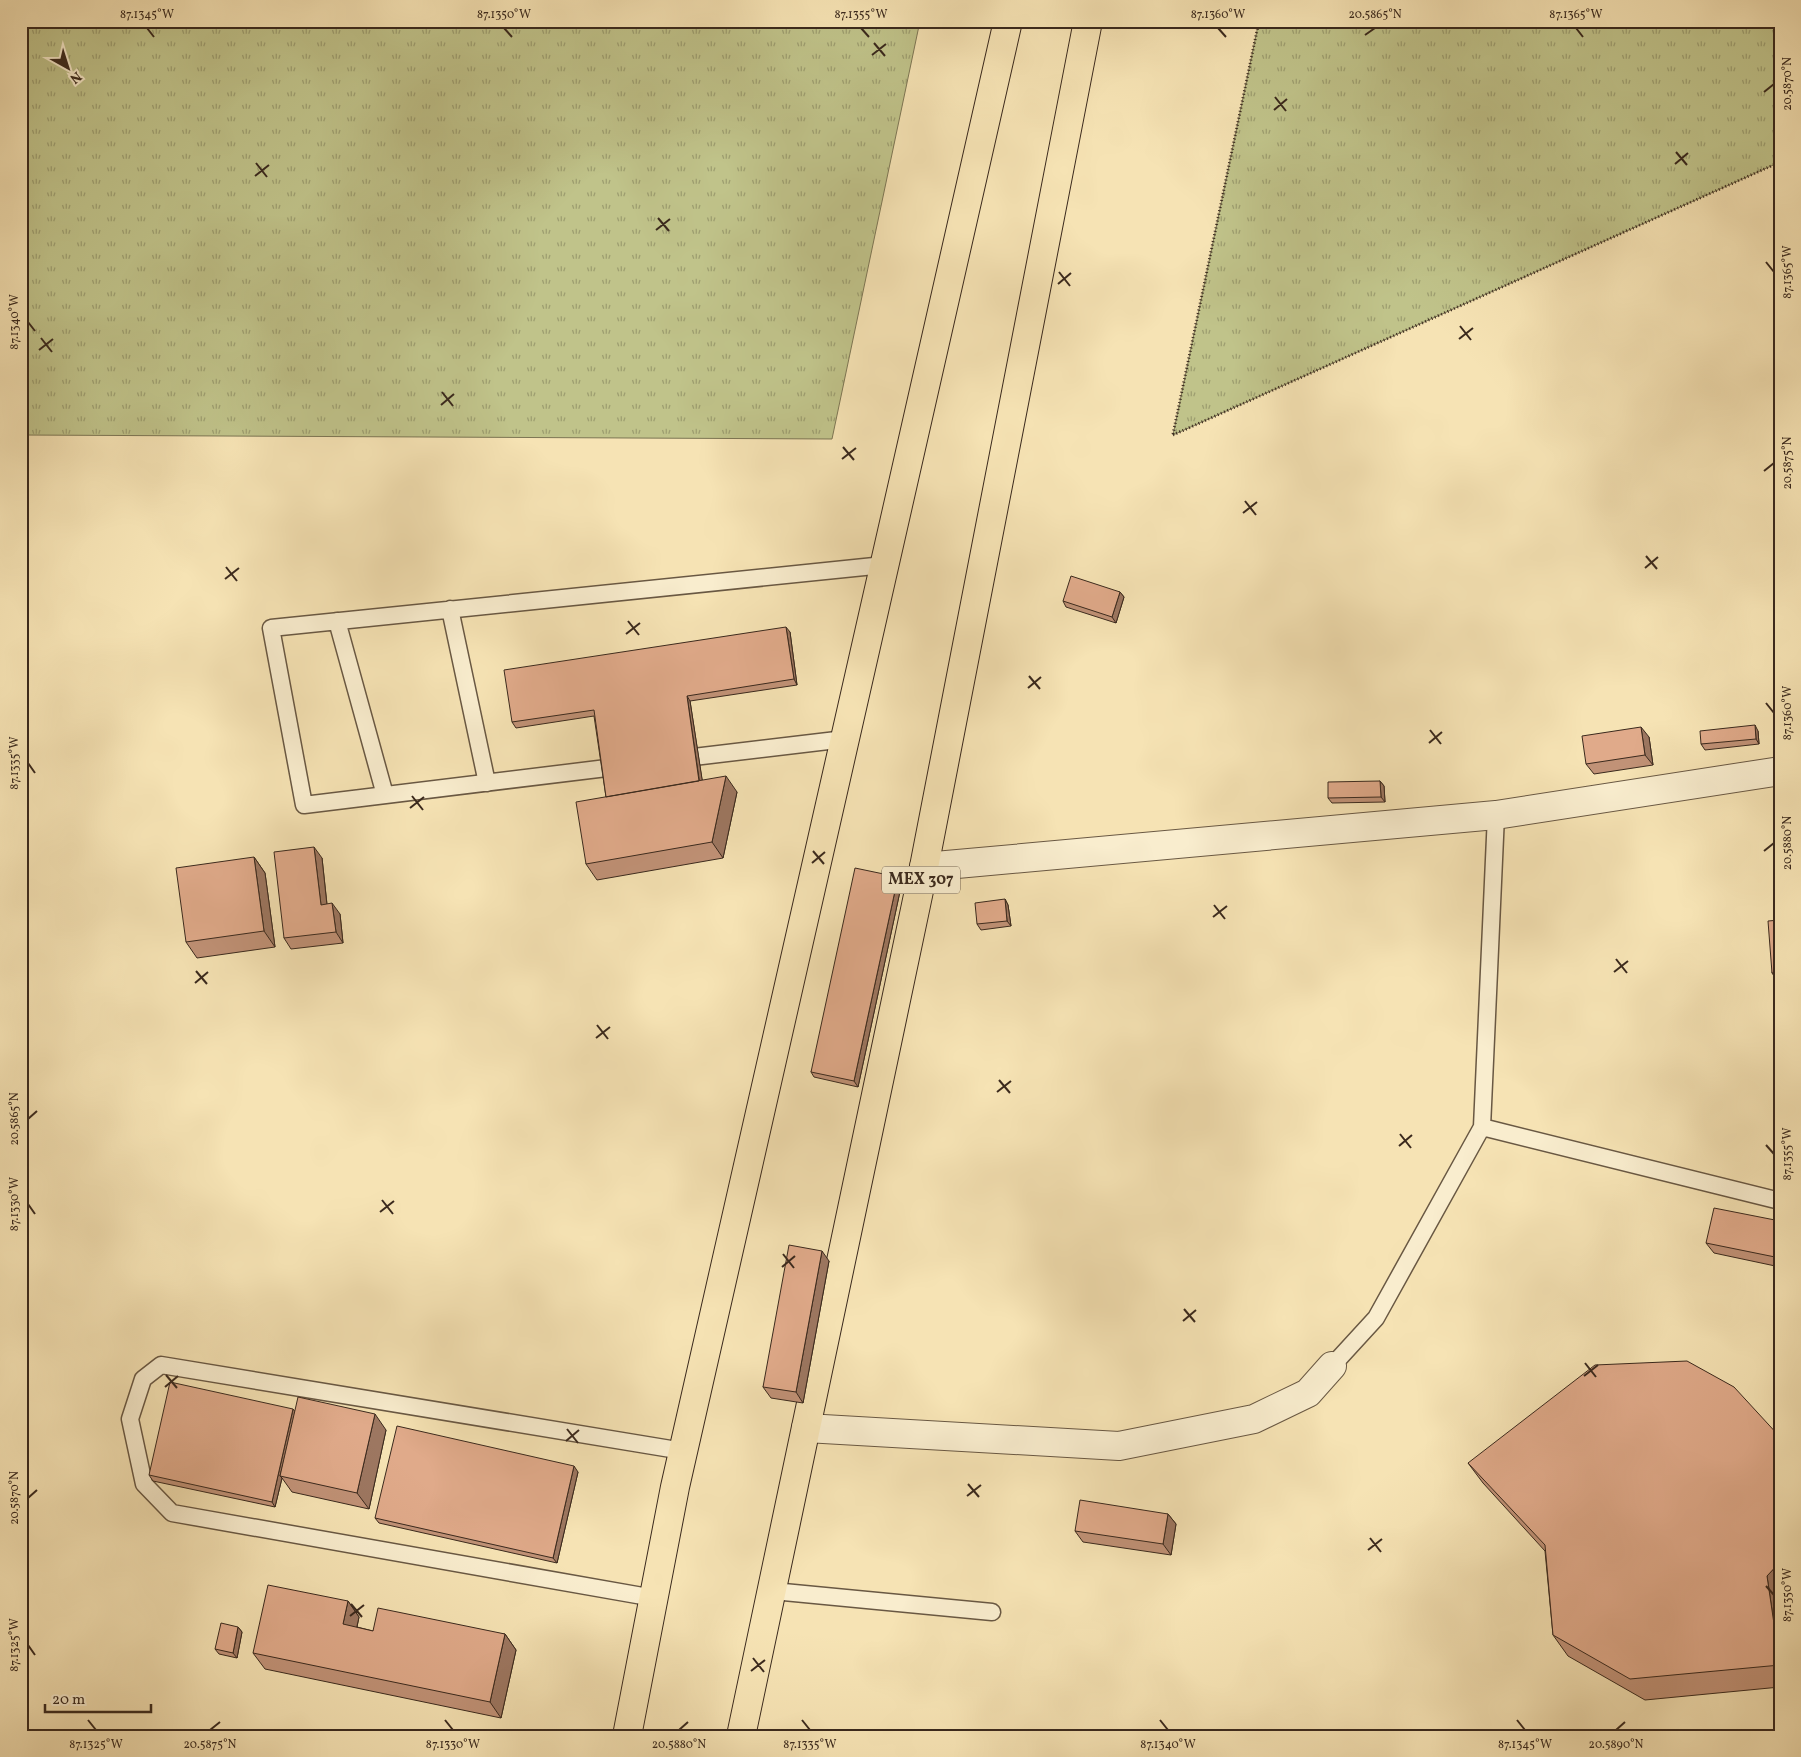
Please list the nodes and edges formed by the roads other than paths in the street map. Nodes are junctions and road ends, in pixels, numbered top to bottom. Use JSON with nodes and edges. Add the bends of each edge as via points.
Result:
{"nodes":[{"id":1,"x":1008,"y":21,"type":"edge"},
{"id":2,"x":1088,"y":21,"type":"edge"},
{"id":3,"x":884,"y":565,"type":"junction"},
{"id":4,"x":450,"y":609,"type":"junction"},
{"id":5,"x":337,"y":621,"type":"junction"},
{"id":6,"x":845,"y":739,"type":"junction"},
{"id":7,"x":661,"y":761,"type":"edge"},
{"id":8,"x":642,"y":764,"type":"edge"},
{"id":9,"x":1780,"y":771,"type":"edge"},
{"id":10,"x":486,"y":783,"type":"junction"},
{"id":11,"x":386,"y":795,"type":"junction"},
{"id":12,"x":1496,"y":814,"type":"junction"},
{"id":13,"x":924,"y":867,"type":"junction"},
{"id":14,"x":1482,"y":1127,"type":"junction"},
{"id":15,"x":1780,"y":1201,"type":"edge"},
{"id":16,"x":1332,"y":1366,"type":"joint"},
{"id":17,"x":806,"y":1428,"type":"junction"},
{"id":18,"x":683,"y":1451,"type":"junction"},
{"id":19,"x":773,"y":1591,"type":"junction"},
{"id":20,"x":654,"y":1598,"type":"junction"},
{"id":21,"x":992,"y":1612,"type":"dead end"},
{"id":22,"x":627,"y":1736,"type":"edge"},
{"id":23,"x":741,"y":1736,"type":"edge"}],
"edges":[{"from":1,"to":3,"type":"highway"},
{"from":2,"to":13,"type":"highway","number":"MEX 307"},
{"from":3,"to":4,"type":"lane"},
{"from":3,"to":6,"type":"highway"},
{"from":4,"to":5,"type":"lane"},
{"from":4,"to":10,"type":"lane"},
{"from":5,"to":11,"type":"lane"},
{"from":5,"to":11,"type":"lane","via":[[271,628],[304,805]]},
{"from":6,"to":7,"type":"lane"},
{"from":6,"to":18,"type":"highway"},
{"from":8,"to":10,"type":"lane"},
{"from":9,"to":12,"type":"street"},
{"from":10,"to":11,"type":"lane"},
{"from":12,"to":13,"type":"street"},
{"from":12,"to":14,"type":"lane"},
{"from":13,"to":17,"type":"highway","number":"MEX 307"},
{"from":14,"to":15,"type":"lane"},
{"from":14,"to":16,"type":"lane","via":[[1376,1318]]},
{"from":16,"to":17,"type":"street","via":[[1308,1393],[1254,1420],[1119,1446]]},
{"from":17,"to":19,"type":"highway","number":"MEX 307"},
{"from":18,"to":20,"type":"highway"},
{"from":18,"to":20,"type":"lane","via":[[161,1366],[143,1379],[130,1419],[144,1484],[172,1512]]},
{"from":19,"to":21,"type":"lane"},
{"from":19,"to":23,"type":"highway","number":"MEX 307"},
{"from":20,"to":22,"type":"highway"}]}
